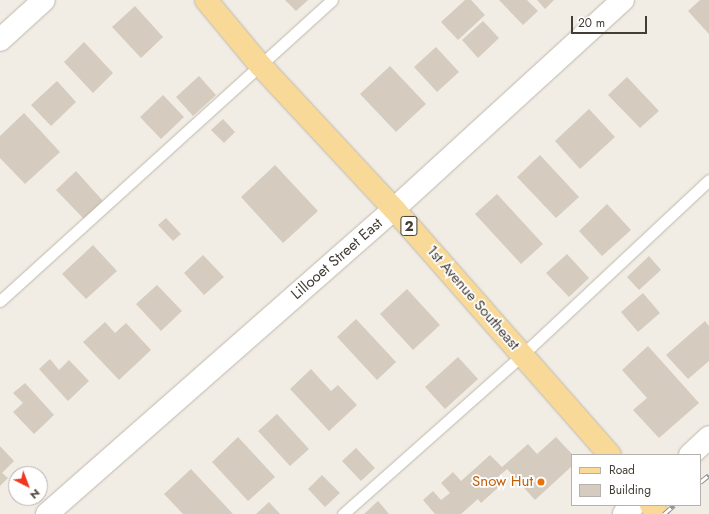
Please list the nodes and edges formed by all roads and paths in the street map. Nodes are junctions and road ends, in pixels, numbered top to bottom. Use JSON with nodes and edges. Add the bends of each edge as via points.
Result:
{"nodes":[{"id":1,"x":44,"y":0,"type":"edge"},
{"id":2,"x":206,"y":0,"type":"edge"},
{"id":3,"x":332,"y":0,"type":"edge"},
{"id":4,"x":623,"y":0,"type":"edge"},
{"id":5,"x":0,"y":40,"type":"edge"},
{"id":6,"x":260,"y":65,"type":"junction"},
{"id":7,"x":709,"y":180,"type":"edge"},
{"id":8,"x":394,"y":209,"type":"junction"},
{"id":9,"x":0,"y":301,"type":"edge"},
{"id":10,"x":522,"y":355,"type":"junction"},
{"id":11,"x":709,"y":437,"type":"edge"},
{"id":12,"x":609,"y":454,"type":"edge"},
{"id":13,"x":691,"y":454,"type":"edge"},
{"id":14,"x":633,"y":506,"type":"edge"},
{"id":15,"x":47,"y":514,"type":"edge"},
{"id":16,"x":343,"y":514,"type":"edge"},
{"id":17,"x":624,"y":514,"type":"edge"}],
"edges":[{"from":1,"to":5,"type":"street"},
{"from":2,"to":6,"type":"main road","name":"1st Avenue Southeast","number":"2"},
{"from":3,"to":6,"type":"lane"},
{"from":4,"to":8,"type":"street","name":"Lillooet Street East"},
{"from":6,"to":8,"type":"main road","name":"1st Avenue Southeast","number":"2"},
{"from":6,"to":9,"type":"lane"},
{"from":7,"to":10,"type":"lane"},
{"from":8,"to":10,"type":"main road","name":"1st Avenue Southeast","number":"2"},
{"from":8,"to":15,"type":"street","name":"Lillooet Street East"},
{"from":10,"to":12,"type":"main road","name":"1st Avenue Southeast","number":"2"},
{"from":10,"to":16,"type":"lane"},
{"from":11,"to":13,"type":"street"},
{"from":14,"to":17,"type":"street"}]}
